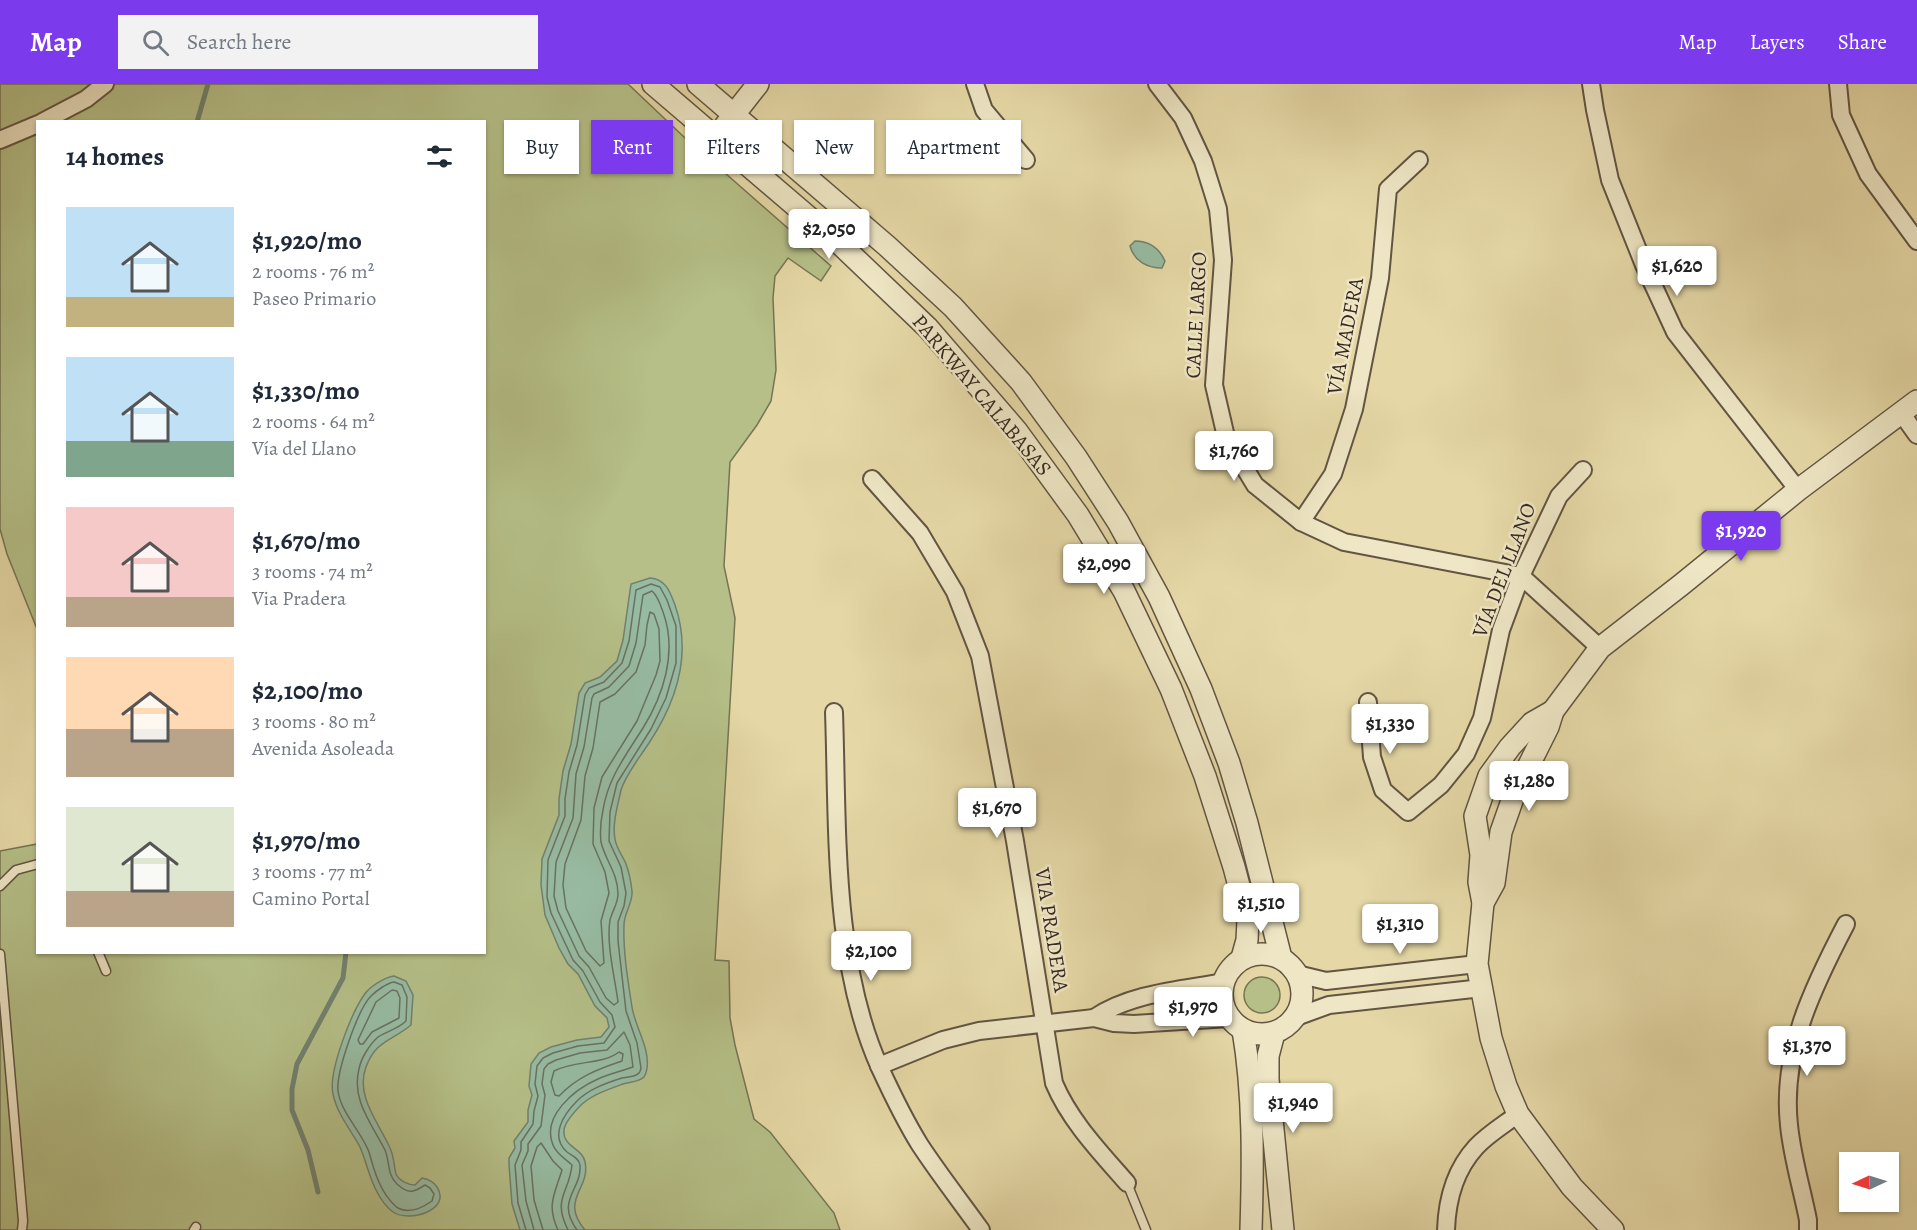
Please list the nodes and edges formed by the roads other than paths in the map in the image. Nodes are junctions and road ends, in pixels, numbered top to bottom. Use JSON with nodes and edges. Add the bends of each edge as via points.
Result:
{"nodes":[{"id":1,"x":105,"y":84,"type":"edge"},
{"id":2,"x":653,"y":84,"type":"edge"},
{"id":3,"x":698,"y":84,"type":"edge"},
{"id":4,"x":758,"y":84,"type":"edge"},
{"id":5,"x":975,"y":84,"type":"edge"},
{"id":6,"x":1157,"y":84,"type":"edge"},
{"id":7,"x":1592,"y":84,"type":"edge"},
{"id":8,"x":1838,"y":84,"type":"edge"},
{"id":9,"x":733,"y":116,"type":"junction"},
{"id":10,"x":46,"y":120,"type":"edge"},
{"id":11,"x":696,"y":120,"type":"edge"},
{"id":12,"x":730,"y":120,"type":"edge"},
{"id":13,"x":36,"y":125,"type":"edge"},
{"id":14,"x":0,"y":140,"type":"edge"},
{"id":15,"x":1026,"y":160,"type":"dead end"},
{"id":16,"x":1419,"y":160,"type":"dead end"},
{"id":17,"x":759,"y":174,"type":"edge"},
{"id":18,"x":1917,"y":241,"type":"edge"},
{"id":19,"x":1909,"y":408,"type":"edge"},
{"id":20,"x":1917,"y":435,"type":"edge"},
{"id":21,"x":1583,"y":470,"type":"dead end"},
{"id":22,"x":872,"y":479,"type":"dead end"},
{"id":23,"x":1798,"y":490,"type":"junction"},
{"id":24,"x":1301,"y":522,"type":"junction"},
{"id":25,"x":1521,"y":576,"type":"junction"},
{"id":26,"x":1600,"y":648,"type":"junction"},
{"id":27,"x":1368,"y":702,"type":"dead end"},
{"id":28,"x":1552,"y":711,"type":"junction"},
{"id":29,"x":834,"y":712,"type":"dead end"},
{"id":30,"x":36,"y":865,"type":"edge"},
{"id":31,"x":0,"y":886,"type":"edge"},
{"id":32,"x":1483,"y":903,"type":"junction"},
{"id":33,"x":1846,"y":924,"type":"dead end"},
{"id":34,"x":0,"y":954,"type":"edge"},
{"id":35,"x":99,"y":954,"type":"edge"},
{"id":36,"x":1242,"y":958,"type":"junction"},
{"id":37,"x":1281,"y":958,"type":"junction"},
{"id":38,"x":1477,"y":964,"type":"junction"},
{"id":39,"x":106,"y":971,"type":"dead end"},
{"id":40,"x":1297,"y":974,"type":"junction"},
{"id":41,"x":1224,"y":982,"type":"junction"},
{"id":42,"x":1482,"y":988,"type":"junction"},
{"id":43,"x":1160,"y":994,"type":"junction"},
{"id":44,"x":1296,"y":1017,"type":"junction"},
{"id":45,"x":1094,"y":1018,"type":"junction"},
{"id":46,"x":1164,"y":1022,"type":"junction"},
{"id":47,"x":1044,"y":1023,"type":"junction"},
{"id":48,"x":1236,"y":1024,"type":"junction"},
{"id":49,"x":1274,"y":1033,"type":"junction"},
{"id":50,"x":879,"y":1066,"type":"junction"},
{"id":51,"x":1518,"y":1114,"type":"junction"},
{"id":52,"x":1127,"y":1183,"type":"joint"},
{"id":53,"x":22,"y":1230,"type":"edge"},
{"id":54,"x":981,"y":1230,"type":"edge"},
{"id":55,"x":1146,"y":1230,"type":"edge"},
{"id":56,"x":1251,"y":1230,"type":"edge"},
{"id":57,"x":1283,"y":1230,"type":"edge"},
{"id":58,"x":1446,"y":1230,"type":"edge"},
{"id":59,"x":1613,"y":1230,"type":"edge"},
{"id":60,"x":1808,"y":1230,"type":"edge"}],
"edges":[{"from":1,"to":10,"type":"street"},
{"from":2,"to":11,"type":"street","name":"PARKWAY CALABASAS"},
{"from":3,"to":9,"type":"street","name":"PARKWAY CALABASAS"},
{"from":4,"to":9,"type":"street"},
{"from":5,"to":15,"type":"street","via":[[984,110]]},
{"from":6,"to":24,"type":"street","name":"CALLE LARGO","via":[[1184,118],[1218,209],[1223,260],[1214,385],[1226,437],[1255,484]]},
{"from":7,"to":23,"type":"street","via":[[1610,180],[1675,332]]},
{"from":8,"to":18,"type":"street","via":[[1841,115],[1868,174]]},
{"from":9,"to":12,"type":"street"},
{"from":9,"to":37,"type":"street","name":"PARKWAY CALABASAS","via":[[887,246],[952,307],[1021,382],[1076,457],[1159,597],[1201,689],[1247,823]]},
{"from":13,"to":14,"type":"street"},
{"from":16,"to":24,"type":"street","name":"VÍA MADERA","via":[[1388,189],[1380,278],[1354,409],[1333,474]]},
{"from":17,"to":36,"type":"street","name":"PARKWAY CALABASAS","via":[[928,328],[1016,430],[1078,515],[1124,591],[1171,689],[1205,776],[1248,920]]},
{"from":19,"to":20,"type":"street"},
{"from":19,"to":23,"type":"street"},
{"from":21,"to":25,"type":"street","name":"VÍA DEL LLANO","via":[[1559,496]]},
{"from":22,"to":47,"type":"street","name":"VIA PRADERA","via":[[920,533],[955,592],[980,656]]},
{"from":23,"to":26,"type":"street"},
{"from":24,"to":25,"type":"street","name":"CALLE LARGO","via":[[1344,542]]},
{"from":25,"to":26,"type":"street"},
{"from":25,"to":27,"type":"street","name":"VÍA DEL LLANO","via":[[1501,630],[1482,718],[1466,753],[1441,785],[1408,812],[1383,790],[1372,757]]},
{"from":26,"to":28,"type":"street"},
{"from":28,"to":32,"type":"street","via":[[1514,795],[1501,832],[1494,883]]},
{"from":28,"to":32,"type":"street","via":[[1532,723],[1510,747],[1490,776],[1475,816]]},
{"from":29,"to":50,"type":"street","via":[[845,937],[859,1006]]},
{"from":30,"to":31,"type":"lane","via":[[16,870]]},
{"from":32,"to":38,"type":"street"},
{"from":33,"to":60,"type":"street","via":[[1813,990],[1794,1042],[1788,1090],[1789,1125]]},
{"from":34,"to":53,"type":"lane"},
{"from":35,"to":39,"type":"lane"},
{"from":36,"to":37,"type":"street","via":[[1268,954]]},
{"from":36,"to":41,"type":"street"},
{"from":37,"to":40,"type":"street"},
{"from":38,"to":40,"type":"street","via":[[1326,981]]},
{"from":38,"to":42,"type":"street"},
{"from":40,"to":44,"type":"street","via":[[1302,996]]},
{"from":41,"to":43,"type":"street"},
{"from":41,"to":48,"type":"street","via":[[1222,999]]},
{"from":42,"to":44,"type":"street","via":[[1329,1005]]},
{"from":42,"to":51,"type":"street","via":[[1491,1038]]},
{"from":43,"to":45,"type":"street","via":[[1111,1006]]},
{"from":43,"to":46,"type":"street","via":[[1155,1009]]},
{"from":44,"to":49,"type":"street"},
{"from":45,"to":46,"type":"street","via":[[1114,1023]]},
{"from":45,"to":47,"type":"street"},
{"from":46,"to":48,"type":"street"},
{"from":47,"to":50,"type":"street","via":[[943,1040]]},
{"from":47,"to":52,"type":"street","name":"VIA PRADERA","via":[[1054,1083],[1062,1101]]},
{"from":48,"to":49,"type":"street","via":[[1263,1035]]},
{"from":48,"to":56,"type":"street","via":[[1248,1058]]},
{"from":49,"to":57,"type":"street","via":[[1268,1079]]},
{"from":50,"to":54,"type":"street","via":[[920,1145]]},
{"from":51,"to":58,"type":"street","via":[[1477,1146],[1458,1173],[1450,1194]]},
{"from":51,"to":59,"type":"street","via":[[1572,1187]]},
{"from":52,"to":55,"type":"lane"}]}
